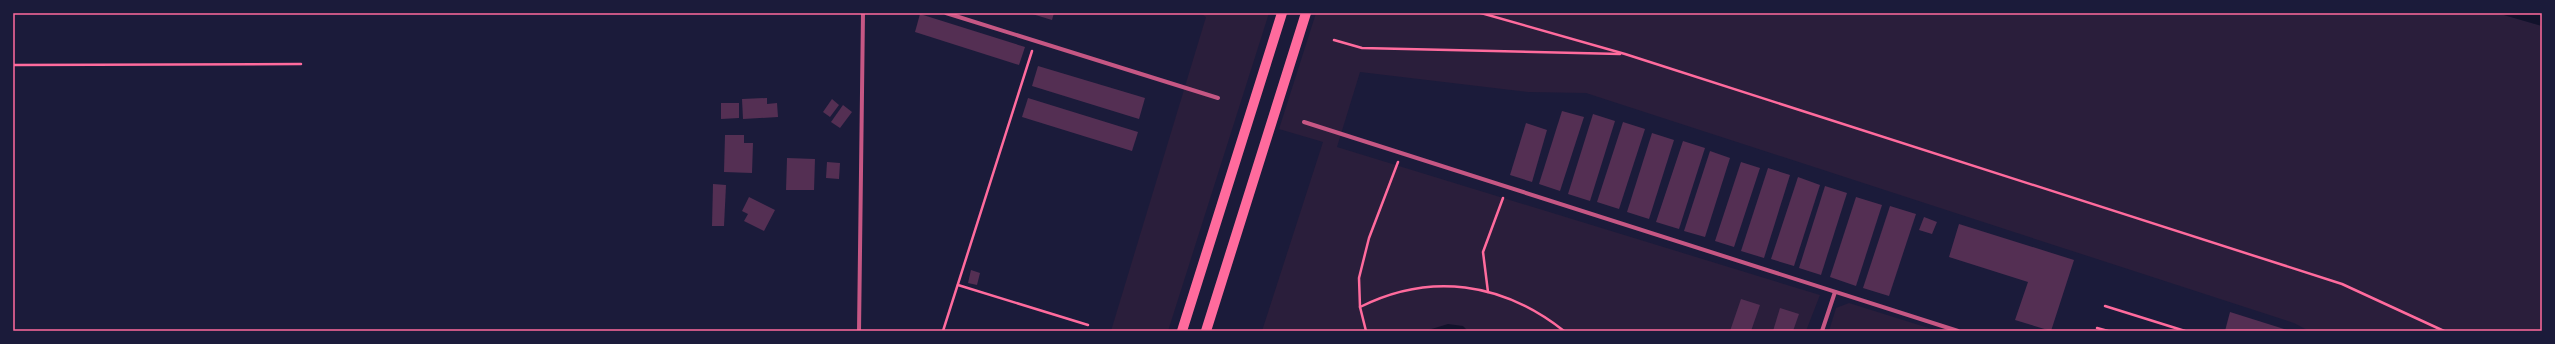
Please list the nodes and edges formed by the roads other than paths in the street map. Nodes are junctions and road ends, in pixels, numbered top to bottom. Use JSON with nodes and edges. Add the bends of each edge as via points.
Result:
{"nodes":[{"id":1,"x":863,"y":13,"type":"edge"},
{"id":2,"x":946,"y":13,"type":"edge"},
{"id":3,"x":1282,"y":13,"type":"edge"},
{"id":4,"x":1306,"y":13,"type":"edge"},
{"id":5,"x":1218,"y":98,"type":"dead end"},
{"id":6,"x":1304,"y":122,"type":"dead end"},
{"id":7,"x":1835,"y":292,"type":"junction"},
{"id":8,"x":859,"y":331,"type":"edge"},
{"id":9,"x":1182,"y":331,"type":"edge"},
{"id":10,"x":1206,"y":331,"type":"edge"},
{"id":11,"x":1822,"y":331,"type":"edge"},
{"id":12,"x":1958,"y":331,"type":"edge"}],
"edges":[{"from":1,"to":8,"type":"street"},
{"from":2,"to":5,"type":"street"},
{"from":3,"to":9,"type":"main road"},
{"from":4,"to":10,"type":"main road"},
{"from":6,"to":7,"type":"street"},
{"from":7,"to":11,"type":"street"},
{"from":7,"to":12,"type":"street"}]}
